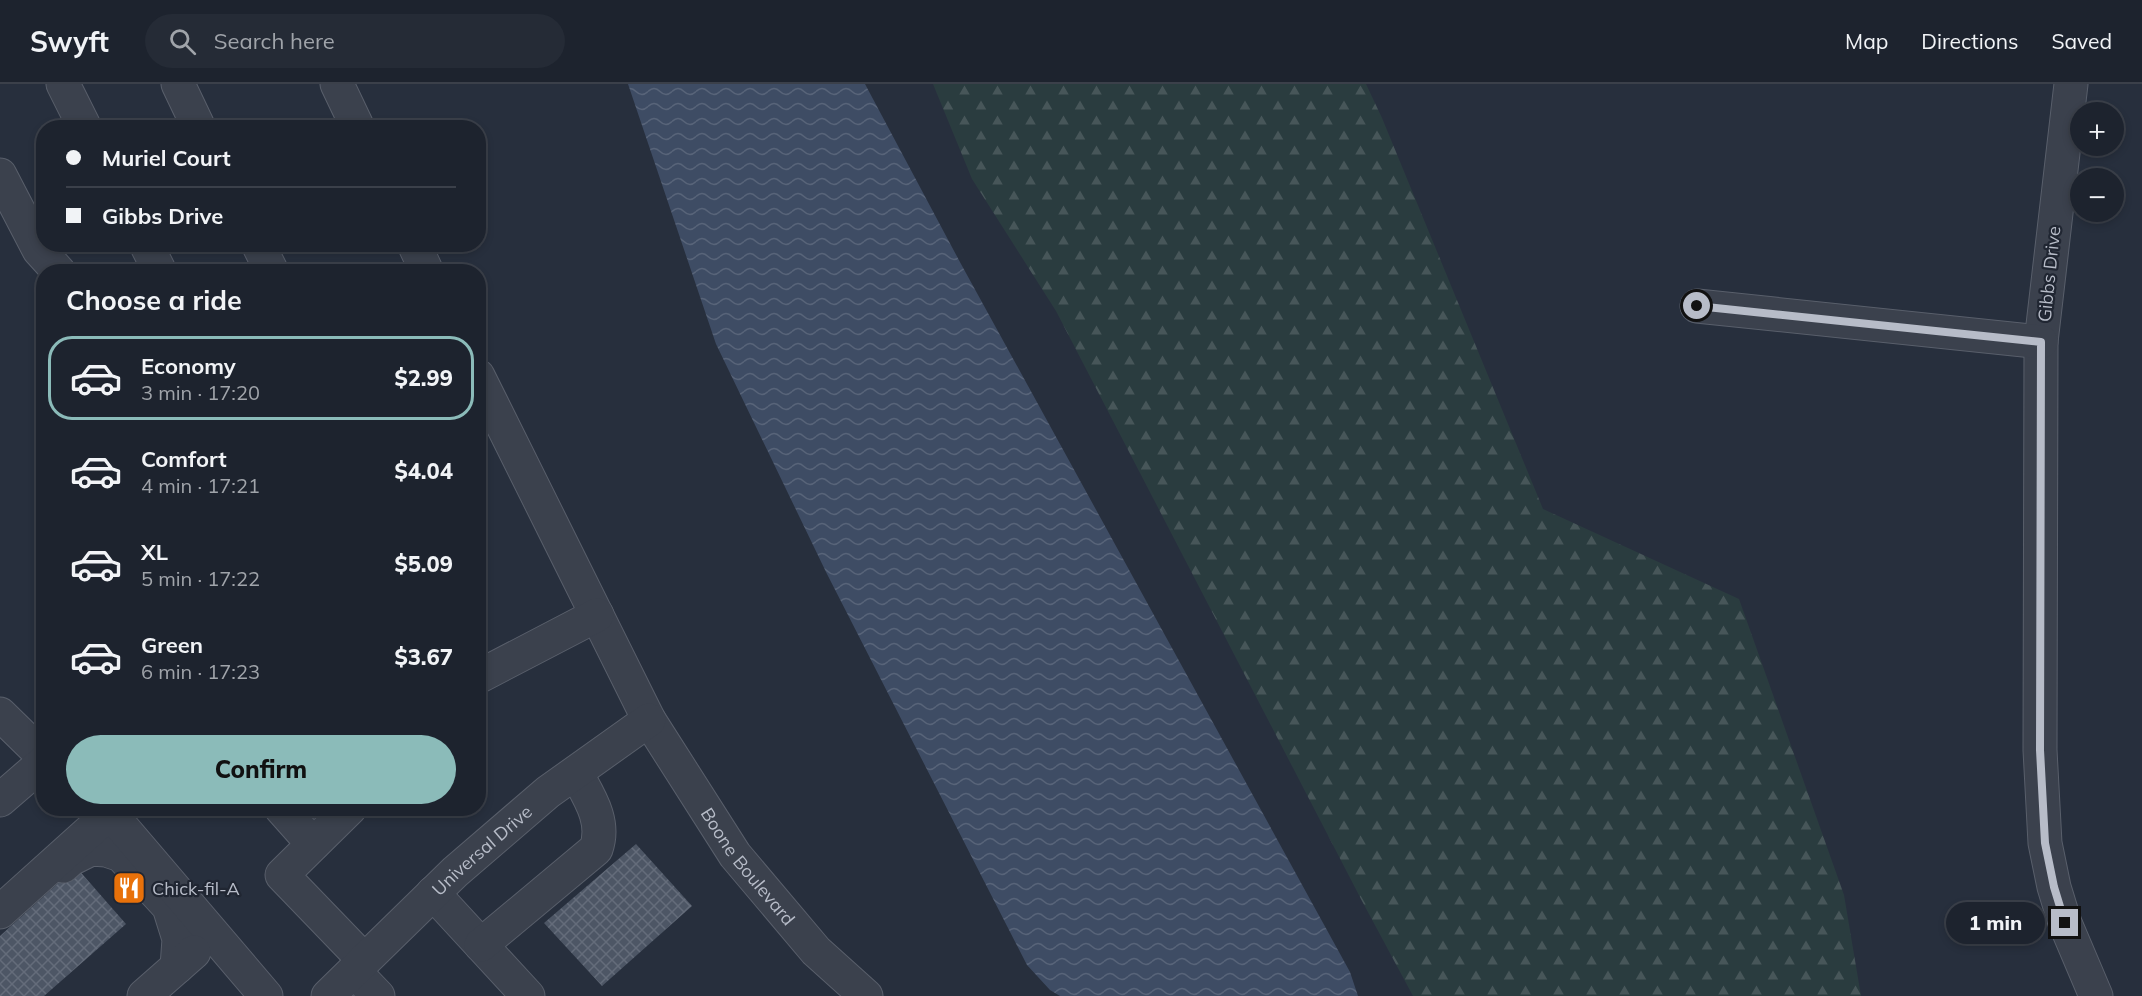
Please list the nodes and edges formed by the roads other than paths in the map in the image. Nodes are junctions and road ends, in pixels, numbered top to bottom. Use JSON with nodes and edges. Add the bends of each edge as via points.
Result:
{"nodes":[{"id":1,"x":63,"y":84,"type":"edge"},
{"id":2,"x":177,"y":84,"type":"edge"},
{"id":3,"x":337,"y":84,"type":"edge"},
{"id":4,"x":2071,"y":84,"type":"edge"},
{"id":5,"x":81,"y":120,"type":"edge"},
{"id":6,"x":195,"y":120,"type":"edge"},
{"id":7,"x":354,"y":120,"type":"edge"},
{"id":8,"x":0,"y":175,"type":"edge"},
{"id":9,"x":36,"y":244,"type":"edge"},
{"id":10,"x":41,"y":252,"type":"edge"},
{"id":11,"x":52,"y":264,"type":"edge"},
{"id":12,"x":1697,"y":306,"type":"dead end"},
{"id":13,"x":2041,"y":342,"type":"junction"},
{"id":14,"x":486,"y":392,"type":"edge"},
{"id":15,"x":597,"y":615,"type":"junction"},
{"id":16,"x":486,"y":673,"type":"edge"},
{"id":17,"x":0,"y":714,"type":"edge"},
{"id":18,"x":649,"y":720,"type":"junction"},
{"id":19,"x":36,"y":747,"type":"edge"},
{"id":20,"x":36,"y":758,"type":"edge"},
{"id":21,"x":576,"y":773,"type":"junction"},
{"id":22,"x":0,"y":800,"type":"edge"},
{"id":23,"x":107,"y":816,"type":"edge"},
{"id":24,"x":113,"y":816,"type":"edge"},
{"id":25,"x":288,"y":816,"type":"edge"},
{"id":26,"x":342,"y":816,"type":"edge"},
{"id":27,"x":313,"y":844,"type":"junction"},
{"id":28,"x":433,"y":893,"type":"junction"},
{"id":29,"x":0,"y":912,"type":"edge"},
{"id":30,"x":0,"y":925,"type":"edge"},
{"id":31,"x":214,"y":935,"type":"junction"},
{"id":32,"x":481,"y":945,"type":"junction"},
{"id":33,"x":359,"y":965,"type":"junction"},
{"id":34,"x":177,"y":967,"type":"junction"},
{"id":35,"x":144,"y":996,"type":"edge"},
{"id":36,"x":266,"y":996,"type":"edge"},
{"id":37,"x":328,"y":996,"type":"edge"},
{"id":38,"x":378,"y":996,"type":"edge"},
{"id":39,"x":528,"y":996,"type":"edge"},
{"id":40,"x":866,"y":996,"type":"edge"},
{"id":41,"x":2096,"y":996,"type":"edge"}],
"edges":[{"from":1,"to":5,"type":"street"},
{"from":2,"to":6,"type":"street"},
{"from":3,"to":7,"type":"street"},
{"from":4,"to":13,"type":"street","name":"Gibbs Drive"},
{"from":8,"to":9,"type":"street"},
{"from":10,"to":11,"type":"street"},
{"from":12,"to":13,"type":"street"},
{"from":13,"to":41,"type":"street","name":"Gibbs Drive","via":[[2040,750],[2045,843],[2062,914]]},
{"from":14,"to":15,"type":"street","name":"Boone Boulevard"},
{"from":15,"to":16,"type":"street"},
{"from":15,"to":18,"type":"street","name":"Boone Boulevard"},
{"from":17,"to":19,"type":"street"},
{"from":18,"to":21,"type":"street","name":"Universal Drive"},
{"from":18,"to":40,"type":"street","name":"Boone Boulevard","via":[[735,855],[816,951]]},
{"from":20,"to":22,"type":"street"},
{"from":21,"to":28,"type":"street","name":"Universal Drive","via":[[548,792]]},
{"from":21,"to":32,"type":"street","via":[[599,825],[596,849]]},
{"from":23,"to":29,"type":"street"},
{"from":24,"to":31,"type":"street"},
{"from":25,"to":27,"type":"street"},
{"from":26,"to":27,"type":"street"},
{"from":27,"to":33,"type":"street","via":[[282,875]]},
{"from":28,"to":32,"type":"street"},
{"from":28,"to":33,"type":"street","name":"Universal Drive"},
{"from":30,"to":34,"type":"street","via":[[71,859],[91,849],[106,850],[121,855],[169,907],[179,939]]},
{"from":31,"to":34,"type":"street"},
{"from":31,"to":36,"type":"street"},
{"from":32,"to":39,"type":"street"},
{"from":33,"to":37,"type":"street","name":"Universal Drive"},
{"from":33,"to":38,"type":"street"},
{"from":34,"to":35,"type":"street"}]}
